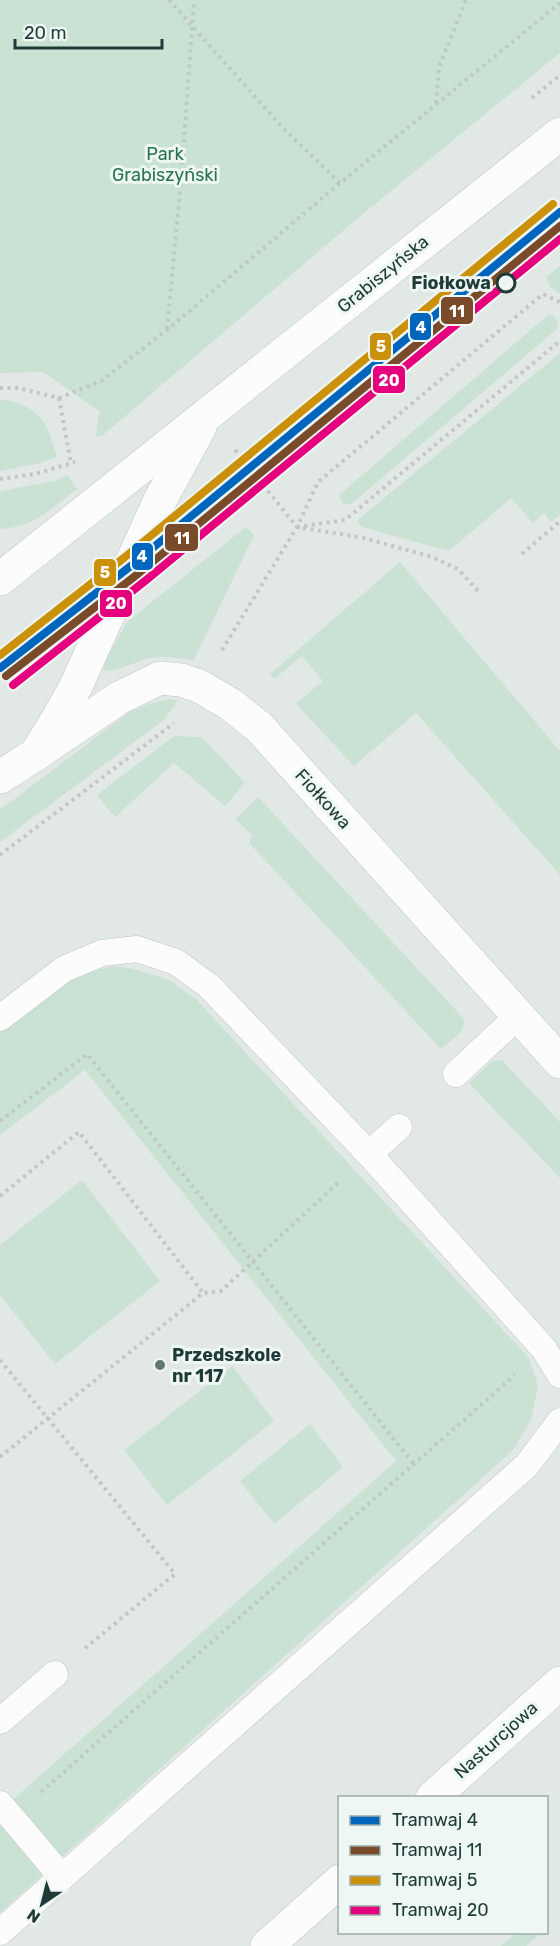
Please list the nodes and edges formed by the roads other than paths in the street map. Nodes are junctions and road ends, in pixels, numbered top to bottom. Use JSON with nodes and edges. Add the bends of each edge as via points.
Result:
{"nodes":[{"id":1,"x":560,"y":134,"type":"edge"},
{"id":2,"x":207,"y":415,"type":"junction"},
{"id":3,"x":0,"y":579,"type":"edge"},
{"id":4,"x":36,"y":754,"type":"junction"},
{"id":5,"x":0,"y":777,"type":"edge"},
{"id":6,"x":518,"y":1016,"type":"junction"},
{"id":7,"x":0,"y":1018,"type":"edge"},
{"id":8,"x":560,"y":1062,"type":"edge"},
{"id":9,"x":456,"y":1074,"type":"dead end"},
{"id":10,"x":399,"y":1127,"type":"dead end"},
{"id":11,"x":369,"y":1154,"type":"junction"},
{"id":12,"x":560,"y":1375,"type":"edge"},
{"id":13,"x":560,"y":1421,"type":"edge"},
{"id":14,"x":55,"y":1674,"type":"road end"},
{"id":15,"x":560,"y":1683,"type":"edge"},
{"id":16,"x":0,"y":1721,"type":"edge"},
{"id":17,"x":433,"y":1796,"type":"edge"},
{"id":18,"x":6,"y":1811,"type":"edge"},
{"id":19,"x":62,"y":1877,"type":"junction"},
{"id":20,"x":338,"y":1882,"type":"edge"},
{"id":21,"x":0,"y":1932,"type":"edge"},
{"id":22,"x":267,"y":1946,"type":"edge"}],
"edges":[{"from":1,"to":2,"type":"main road","name":"Grabiszyńska"},
{"from":2,"to":3,"type":"main road","name":"Grabiszyńska"},
{"from":2,"to":4,"type":"main road","name":"Grabiszyńska","via":[[159,502],[76,686]]},
{"from":4,"to":5,"type":"main road","name":"Grabiszyńska"},
{"from":4,"to":6,"type":"main road","name":"Fiołkowa","via":[[119,698],[160,678],[199,686],[230,704],[259,728]]},
{"from":6,"to":8,"type":"main road","name":"Fiołkowa"},
{"from":6,"to":9,"type":"lane"},
{"from":7,"to":11,"type":"lane","via":[[64,969],[102,953],[137,949],[176,962],[209,986]]},
{"from":10,"to":11,"type":"lane"},
{"from":11,"to":12,"type":"lane","via":[[544,1349]]},
{"from":13,"to":19,"type":"lane","via":[[527,1465]]},
{"from":14,"to":16,"type":"lane"},
{"from":15,"to":17,"type":"main road","name":"Nasturcjowa"},
{"from":18,"to":19,"type":"lane"},
{"from":19,"to":21,"type":"lane"},
{"from":20,"to":22,"type":"main road"}]}
